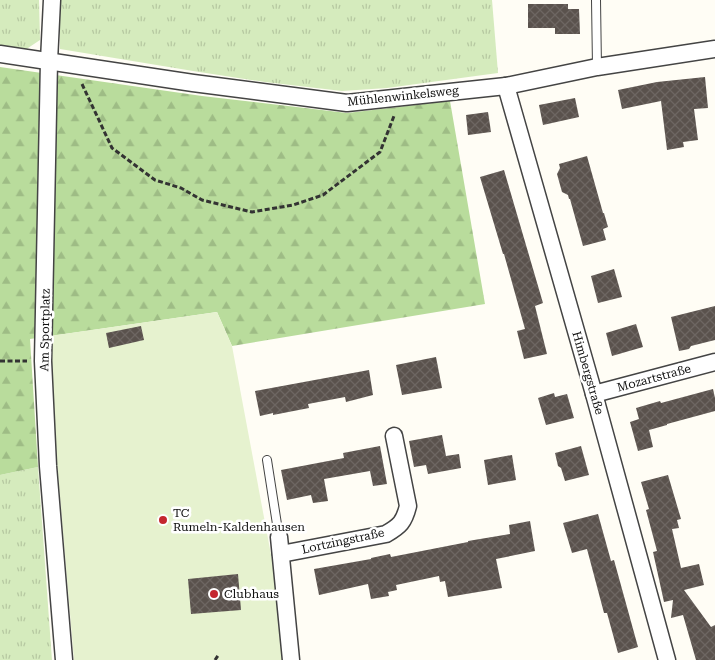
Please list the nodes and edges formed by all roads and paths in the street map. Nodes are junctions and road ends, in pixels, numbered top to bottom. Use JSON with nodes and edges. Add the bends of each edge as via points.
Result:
{"nodes":[{"id":1,"x":52,"y":0,"type":"edge"},
{"id":2,"x":596,"y":0,"type":"edge"},
{"id":3,"x":715,"y":49,"type":"edge"},
{"id":4,"x":0,"y":54,"type":"edge"},
{"id":5,"x":50,"y":61,"type":"junction"},
{"id":6,"x":70,"y":64,"type":"junction"},
{"id":7,"x":597,"y":67,"type":"junction"},
{"id":8,"x":506,"y":86,"type":"junction"},
{"id":9,"x":407,"y":96,"type":"junction"},
{"id":10,"x":0,"y":361,"type":"edge"},
{"id":11,"x":43,"y":362,"type":"junction"},
{"id":12,"x":715,"y":362,"type":"edge"},
{"id":13,"x":594,"y":394,"type":"junction"},
{"id":14,"x":394,"y":436,"type":"dead end"},
{"id":15,"x":267,"y":460,"type":"dead end"},
{"id":16,"x":279,"y":537,"type":"joint"},
{"id":17,"x":281,"y":554,"type":"junction"},
{"id":18,"x":220,"y":654,"type":"dead end"},
{"id":19,"x":64,"y":660,"type":"edge"},
{"id":20,"x":215,"y":660,"type":"edge"},
{"id":21,"x":291,"y":660,"type":"edge"},
{"id":22,"x":667,"y":660,"type":"edge"}],
"edges":[{"from":1,"to":5,"type":"street","name":"Am Sportplatz"},
{"from":2,"to":7,"type":"lane"},
{"from":3,"to":7,"type":"street","name":"Mühlenwinkelsweg"},
{"from":4,"to":5,"type":"street","name":"Mühlenwinkelsweg"},
{"from":5,"to":6,"type":"street","name":"Mühlenwinkelsweg"},
{"from":5,"to":11,"type":"street","name":"Am Sportplatz"},
{"from":6,"to":9,"type":"street","name":"Mühlenwinkelsweg","via":[[347,103]]},
{"from":6,"to":9,"type":"path","via":[[112,148],[155,180],[181,188],[202,200],[252,212],[323,195],[380,152],[393,117]]},
{"from":7,"to":8,"type":"street","name":"Mühlenwinkelsweg"},
{"from":8,"to":9,"type":"street","name":"Mühlenwinkelsweg"},
{"from":8,"to":13,"type":"street","name":"Himbergstraße"},
{"from":10,"to":11,"type":"path"},
{"from":11,"to":19,"type":"street","name":"Am Sportplatz"},
{"from":12,"to":13,"type":"street","name":"Mozartstraße"},
{"from":13,"to":22,"type":"street","name":"Himbergstraße"},
{"from":14,"to":17,"type":"street","name":"Lortzingstraße","via":[[408,506],[399,526],[386,534]]},
{"from":15,"to":16,"type":"lane"},
{"from":16,"to":17,"type":"street"},
{"from":17,"to":21,"type":"street"},
{"from":18,"to":20,"type":"path"}]}
